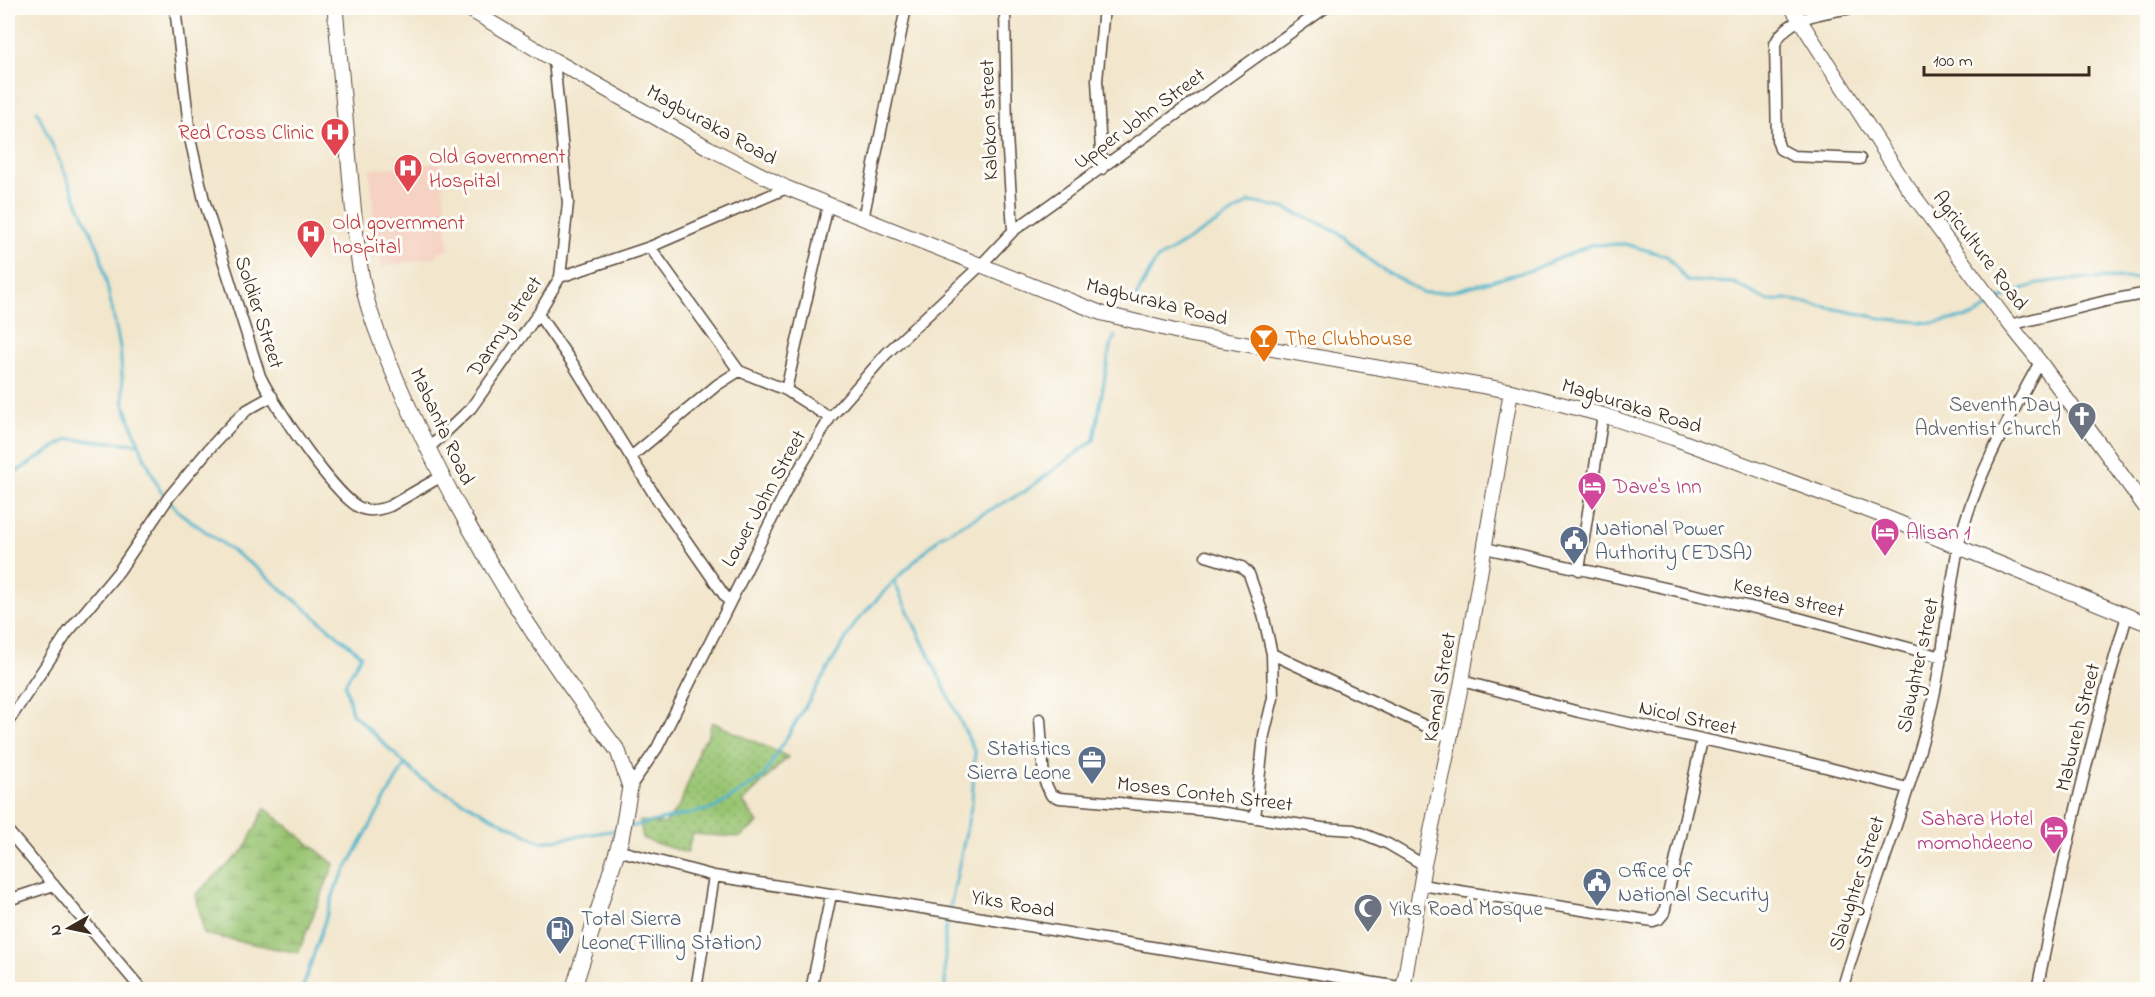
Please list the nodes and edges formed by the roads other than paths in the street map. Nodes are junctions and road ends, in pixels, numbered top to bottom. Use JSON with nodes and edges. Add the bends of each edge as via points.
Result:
{"nodes":[{"id":1,"x":175,"y":8,"type":"edge"},
{"id":2,"x":335,"y":8,"type":"edge"},
{"id":3,"x":467,"y":8,"type":"edge"},
{"id":4,"x":906,"y":8,"type":"edge"},
{"id":5,"x":1005,"y":8,"type":"edge"},
{"id":6,"x":1104,"y":8,"type":"edge"},
{"id":7,"x":1325,"y":8,"type":"edge"},
{"id":8,"x":1792,"y":8,"type":"edge"},
{"id":9,"x":1852,"y":8,"type":"edge"},
{"id":10,"x":1799,"y":20,"type":"junction"},
{"id":11,"x":554,"y":60,"type":"junction"},
{"id":12,"x":1860,"y":159,"type":"dead end"},
{"id":13,"x":1102,"y":169,"type":"junction"},
{"id":14,"x":787,"y":188,"type":"junction"},
{"id":15,"x":828,"y":205,"type":"junction"},
{"id":16,"x":863,"y":219,"type":"junction"},
{"id":17,"x":1013,"y":231,"type":"junction"},
{"id":18,"x":650,"y":247,"type":"junction"},
{"id":19,"x":981,"y":265,"type":"junction"},
{"id":20,"x":560,"y":277,"type":"junction"},
{"id":21,"x":2148,"y":293,"type":"edge"},
{"id":22,"x":538,"y":314,"type":"junction"},
{"id":23,"x":2007,"y":321,"type":"junction"},
{"id":24,"x":2040,"y":362,"type":"junction"},
{"id":25,"x":739,"y":371,"type":"junction"},
{"id":26,"x":786,"y":390,"type":"junction"},
{"id":27,"x":1511,"y":391,"type":"junction"},
{"id":28,"x":272,"y":396,"type":"junction"},
{"id":29,"x":1603,"y":416,"type":"junction"},
{"id":30,"x":830,"y":418,"type":"junction"},
{"id":31,"x":428,"y":449,"type":"junction"},
{"id":32,"x":632,"y":456,"type":"junction"},
{"id":33,"x":442,"y":476,"type":"junction"},
{"id":34,"x":2148,"y":510,"type":"edge"},
{"id":35,"x":1485,"y":548,"type":"junction"},
{"id":36,"x":1958,"y":548,"type":"junction"},
{"id":37,"x":1206,"y":556,"type":"dead end"},
{"id":38,"x":1579,"y":570,"type":"junction"},
{"id":39,"x":729,"y":602,"type":"junction"},
{"id":40,"x":2127,"y":616,"type":"junction"},
{"id":41,"x":2148,"y":624,"type":"edge"},
{"id":42,"x":1272,"y":654,"type":"junction"},
{"id":43,"x":1942,"y":657,"type":"junction"},
{"id":44,"x":1462,"y":681,"type":"junction"},
{"id":45,"x":1040,"y":719,"type":"dead end"},
{"id":46,"x":8,"y":722,"type":"edge"},
{"id":47,"x":1451,"y":738,"type":"junction"},
{"id":48,"x":1702,"y":740,"type":"junction"},
{"id":49,"x":630,"y":787,"type":"junction"},
{"id":50,"x":1907,"y":788,"type":"junction"},
{"id":51,"x":1255,"y":818,"type":"junction"},
{"id":52,"x":8,"y":831,"type":"edge"},
{"id":53,"x":619,"y":844,"type":"junction"},
{"id":54,"x":1425,"y":865,"type":"junction"},
{"id":55,"x":714,"y":876,"type":"junction"},
{"id":56,"x":54,"y":885,"type":"junction"},
{"id":57,"x":1421,"y":885,"type":"junction"},
{"id":58,"x":831,"y":895,"type":"junction"},
{"id":59,"x":8,"y":900,"type":"edge"},
{"id":60,"x":1403,"y":988,"type":"edge"},
{"id":61,"x":142,"y":990,"type":"edge"},
{"id":62,"x":573,"y":990,"type":"edge"},
{"id":63,"x":696,"y":990,"type":"edge"},
{"id":64,"x":811,"y":990,"type":"edge"},
{"id":65,"x":1418,"y":990,"type":"edge"},
{"id":66,"x":1842,"y":990,"type":"edge"},
{"id":67,"x":2037,"y":990,"type":"edge"}],
"edges":[{"from":1,"to":28,"type":"street","name":"Soldier Street","via":[[191,143],[204,200],[260,376]]},
{"from":2,"to":31,"type":"main road","name":"Mabanta Road","via":[[356,231],[368,304]]},
{"from":3,"to":11,"type":"street","name":"Magburaka Road"},
{"from":4,"to":16,"type":"street"},
{"from":5,"to":17,"type":"street","name":"Kalokon street","via":[[1006,135]]},
{"from":6,"to":13,"type":"street","via":[[1097,80]]},
{"from":7,"to":13,"type":"street","name":"Upper John Street"},
{"from":8,"to":10,"type":"street","name":"Agriculture Road"},
{"from":9,"to":10,"type":"street"},
{"from":10,"to":12,"type":"street","via":[[1783,31],[1775,44],[1780,149],[1793,156]]},
{"from":10,"to":23,"type":"street","name":"Agriculture Road","via":[[1906,185]]},
{"from":11,"to":14,"type":"street","name":"Magburaka Road"},
{"from":11,"to":20,"type":"street","name":"Darmy street","via":[[568,203]]},
{"from":13,"to":17,"type":"street","name":"Upper John Street"},
{"from":14,"to":15,"type":"street","name":"Magburaka Road"},
{"from":14,"to":18,"type":"street"},
{"from":15,"to":16,"type":"street","name":"Magburaka Road"},
{"from":15,"to":26,"type":"street"},
{"from":16,"to":19,"type":"street","name":"Magburaka Road"},
{"from":17,"to":19,"type":"street","name":"Upper John Street"},
{"from":18,"to":20,"type":"street"},
{"from":18,"to":25,"type":"street"},
{"from":19,"to":27,"type":"street","name":"Magburaka Road","via":[[1054,296],[1127,320]]},
{"from":19,"to":30,"type":"street","name":"Lower John Street","via":[[886,354]]},
{"from":20,"to":22,"type":"street","name":"Darmy street"},
{"from":21,"to":23,"type":"street"},
{"from":22,"to":31,"type":"street","name":"Darmy street","via":[[471,408]]},
{"from":22,"to":32,"type":"street"},
{"from":23,"to":24,"type":"street","name":"Agriculture Road"},
{"from":24,"to":34,"type":"street","name":"Agriculture Road"},
{"from":24,"to":36,"type":"street","name":"Slaughter street","via":[[2004,428],[1968,512]]},
{"from":25,"to":26,"type":"street"},
{"from":25,"to":32,"type":"street"},
{"from":26,"to":30,"type":"street"},
{"from":27,"to":29,"type":"street","name":"Magburaka Road"},
{"from":27,"to":35,"type":"street","name":"Kamal Street"},
{"from":28,"to":33,"type":"street","name":"Soldier Street","via":[[313,460],[362,509],[390,506]]},
{"from":28,"to":46,"type":"street","via":[[233,423],[168,499],[118,571],[68,632]]},
{"from":29,"to":36,"type":"street","name":"Magburaka Road","via":[[1696,446]]},
{"from":29,"to":38,"type":"street"},
{"from":30,"to":39,"type":"street","name":"Lower John Street","via":[[786,491]]},
{"from":31,"to":33,"type":"main road","name":"Mabanta Road"},
{"from":32,"to":39,"type":"street"},
{"from":33,"to":49,"type":"main road","name":"Mabanta Road","via":[[521,615],[618,751]]},
{"from":35,"to":38,"type":"street","name":"Kestea street"},
{"from":35,"to":44,"type":"street","name":"Kamal Street"},
{"from":36,"to":40,"type":"street","name":"Magburaka Road"},
{"from":36,"to":43,"type":"street","name":"Slaughter street"},
{"from":37,"to":42,"type":"street","via":[[1236,564],[1249,573]]},
{"from":38,"to":43,"type":"street","name":"Kestea street","via":[[1791,616]]},
{"from":39,"to":49,"type":"street","name":"Lower John Street","via":[[668,729]]},
{"from":40,"to":41,"type":"street","name":"Magburaka Road"},
{"from":40,"to":67,"type":"street","name":"Mabureh Street","via":[[2094,734]]},
{"from":42,"to":47,"type":"street"},
{"from":42,"to":51,"type":"street","via":[[1273,698],[1264,735]]},
{"from":43,"to":50,"type":"street","name":"Slaughter street"},
{"from":44,"to":47,"type":"street","name":"Kamal Street"},
{"from":44,"to":48,"type":"street","name":"Nicol Street"},
{"from":45,"to":51,"type":"street","name":"Moses Conteh Street","via":[[1044,780],[1050,795]]},
{"from":47,"to":54,"type":"street","name":"Kamal Street"},
{"from":48,"to":50,"type":"street","name":"Nicol Street"},
{"from":48,"to":57,"type":"street","via":[[1664,913],[1659,919]]},
{"from":49,"to":53,"type":"main road","name":"Mabanta Road"},
{"from":50,"to":66,"type":"street","name":"Slaughter Street"},
{"from":51,"to":54,"type":"street","name":"Moses Conteh Street","via":[[1354,830]]},
{"from":52,"to":56,"type":"street"},
{"from":53,"to":55,"type":"street","name":"Yiks Road"},
{"from":53,"to":62,"type":"main road","name":"Mabanta Road"},
{"from":54,"to":57,"type":"street","name":"Kamal Street"},
{"from":55,"to":58,"type":"street","name":"Yiks Road"},
{"from":55,"to":63,"type":"street"},
{"from":56,"to":59,"type":"street"},
{"from":56,"to":61,"type":"street"},
{"from":57,"to":60,"type":"street","name":"Kamal Street"},
{"from":58,"to":60,"type":"street","name":"Yiks Road"},
{"from":58,"to":64,"type":"street"},
{"from":60,"to":65,"type":"street","name":"Yiks Road"}]}
